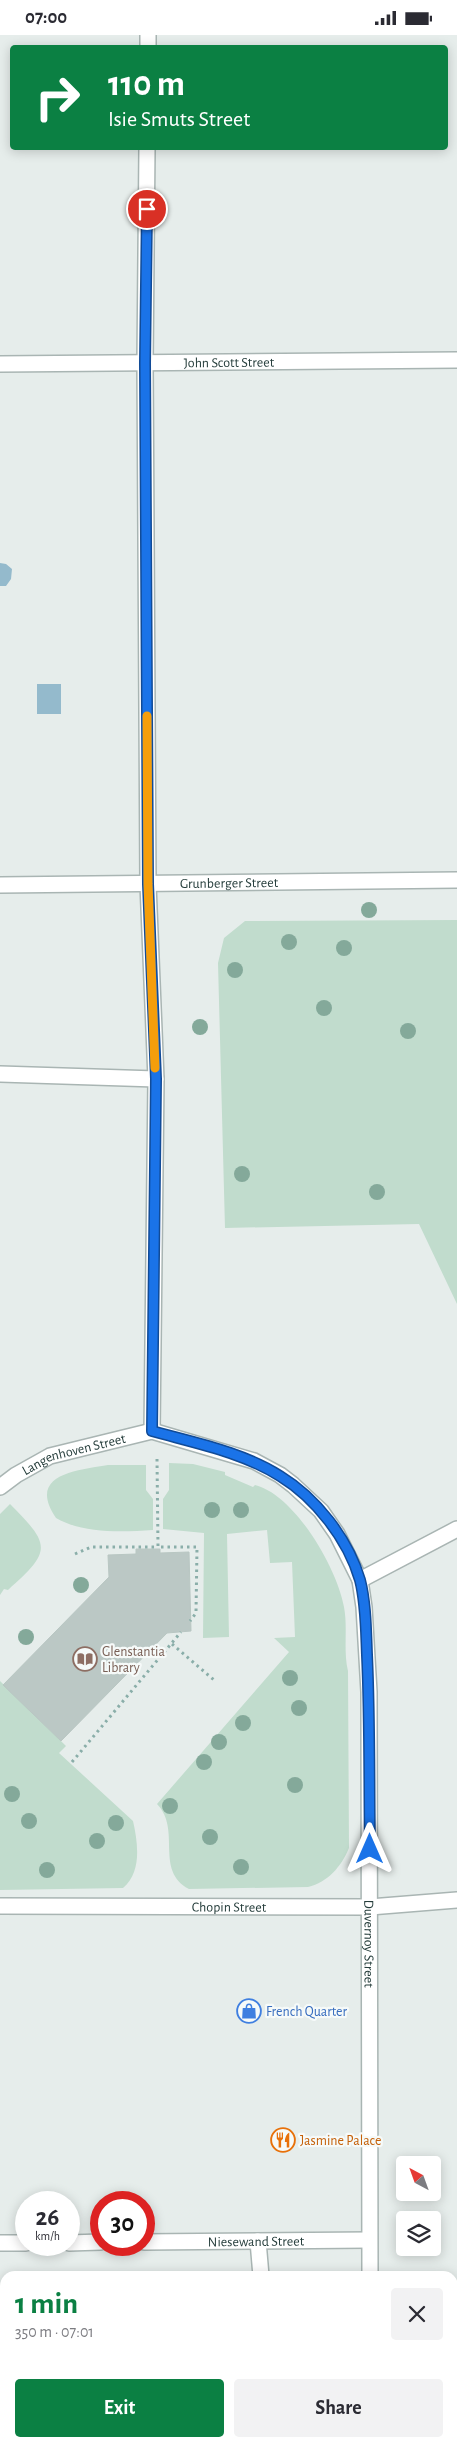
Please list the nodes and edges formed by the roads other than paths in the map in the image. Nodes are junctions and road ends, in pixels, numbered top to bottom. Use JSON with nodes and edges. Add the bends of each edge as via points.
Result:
{"nodes":[{"id":1,"x":147,"y":150,"type":"edge"},
{"id":2,"x":457,"y":360,"type":"edge"},
{"id":3,"x":145,"y":363,"type":"junction"},
{"id":4,"x":0,"y":364,"type":"edge"},
{"id":5,"x":457,"y":880,"type":"edge"},
{"id":6,"x":148,"y":884,"type":"junction"},
{"id":7,"x":0,"y":885,"type":"edge"},
{"id":8,"x":0,"y":1074,"type":"edge"},
{"id":9,"x":156,"y":1079,"type":"junction"},
{"id":10,"x":152,"y":1431,"type":"junction"},
{"id":11,"x":0,"y":1487,"type":"edge"},
{"id":12,"x":457,"y":1529,"type":"edge"},
{"id":13,"x":360,"y":1579,"type":"junction"},
{"id":14,"x":457,"y":1900,"type":"edge"},
{"id":15,"x":0,"y":1905,"type":"edge"},
{"id":16,"x":370,"y":1907,"type":"junction"},
{"id":17,"x":369,"y":2240,"type":"junction"},
{"id":18,"x":258,"y":2241,"type":"junction"},
{"id":19,"x":155,"y":2242,"type":"edge"},
{"id":20,"x":0,"y":2243,"type":"edge"},
{"id":21,"x":15,"y":2243,"type":"edge"},
{"id":22,"x":261,"y":2271,"type":"edge"},
{"id":23,"x":370,"y":2271,"type":"edge"}],
"edges":[{"from":1,"to":3,"type":"street"},
{"from":2,"to":3,"type":"street","name":"John Scott Street"},
{"from":3,"to":4,"type":"street","name":"John Scott Street"},
{"from":3,"to":6,"type":"street"},
{"from":5,"to":6,"type":"street","name":"Grunberger Street"},
{"from":6,"to":7,"type":"street","name":"Grunberger Street"},
{"from":6,"to":9,"type":"street"},
{"from":8,"to":9,"type":"street"},
{"from":9,"to":10,"type":"street"},
{"from":10,"to":11,"type":"street","name":"Langenhoven Street","via":[[50,1457]]},
{"from":10,"to":13,"type":"street","name":"Duvernoy Street","via":[[254,1461],[293,1485],[321,1511]]},
{"from":12,"to":13,"type":"street"},
{"from":13,"to":16,"type":"street","name":"Duvernoy Street","via":[[369,1692]]},
{"from":14,"to":16,"type":"street","name":"Chopin Street"},
{"from":15,"to":16,"type":"street","name":"Chopin Street"},
{"from":16,"to":17,"type":"street","name":"Duvernoy Street"},
{"from":17,"to":18,"type":"street","name":"Niesewand Street"},
{"from":17,"to":23,"type":"street","name":"Duvernoy Street"},
{"from":18,"to":19,"type":"street","name":"Niesewand Street"},
{"from":18,"to":22,"type":"street"},
{"from":20,"to":21,"type":"street"}]}
